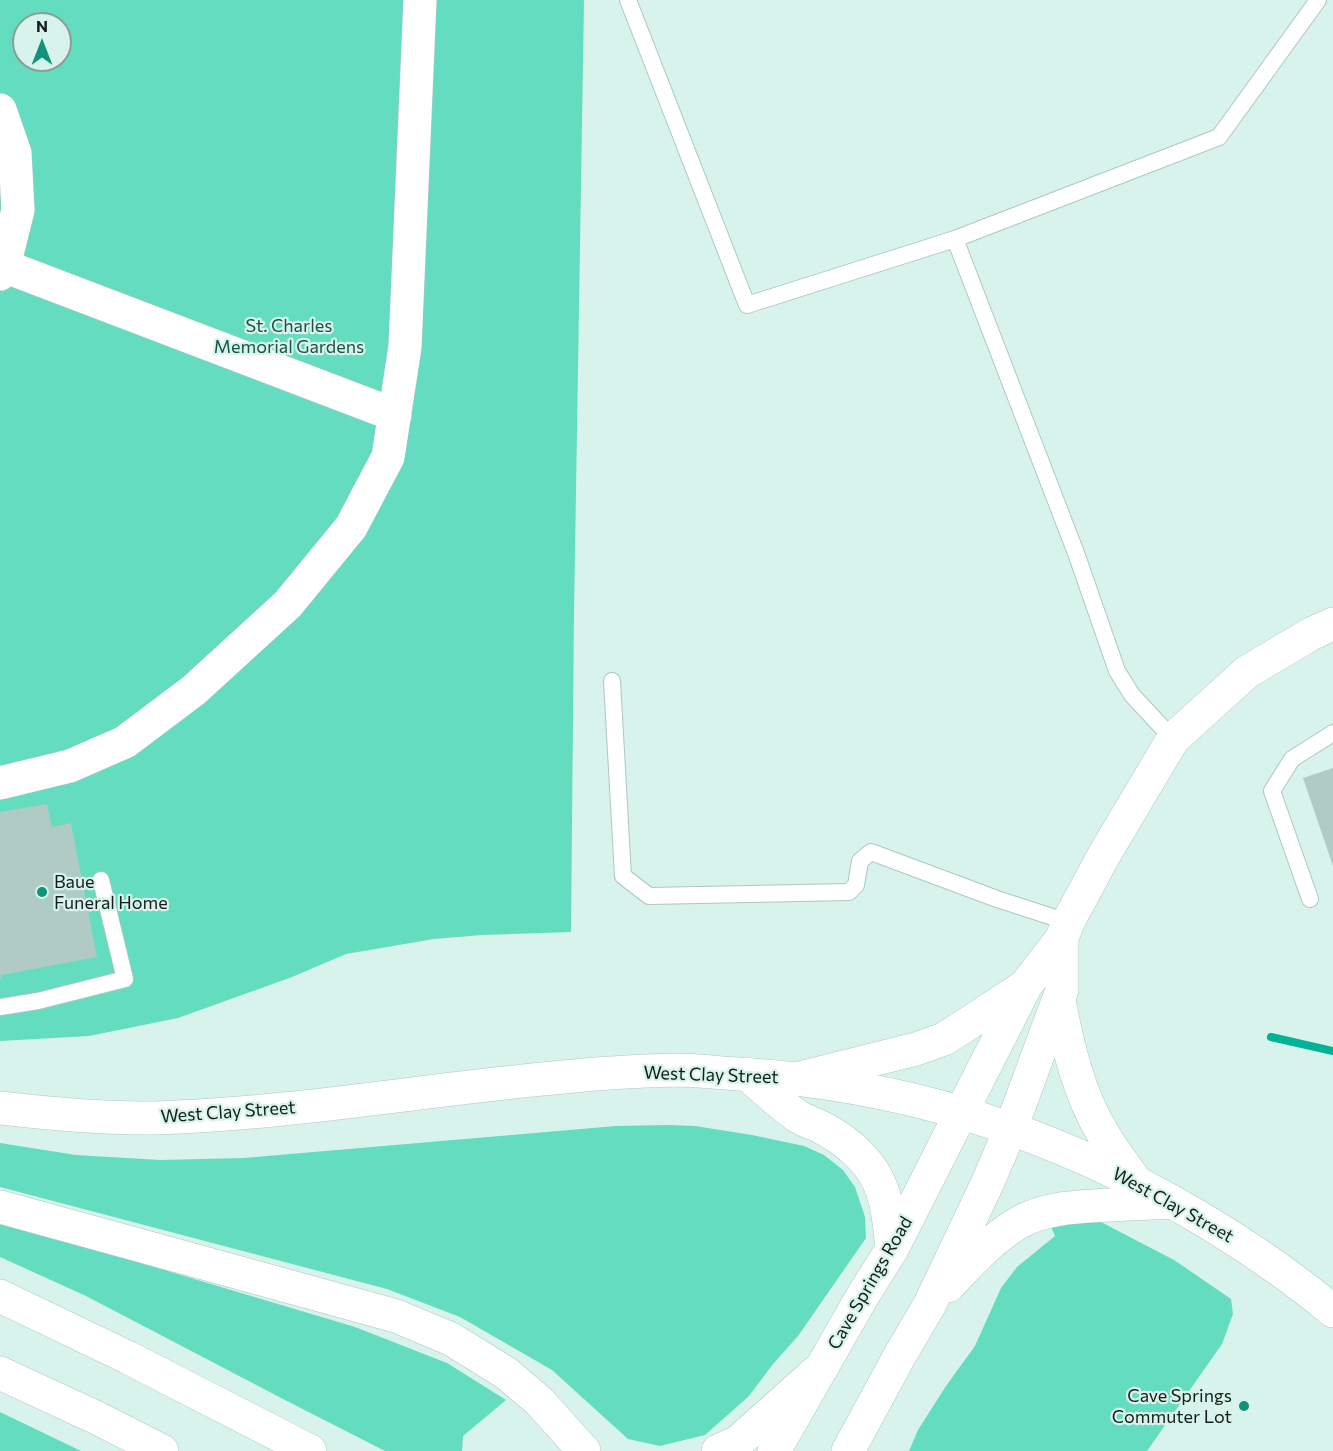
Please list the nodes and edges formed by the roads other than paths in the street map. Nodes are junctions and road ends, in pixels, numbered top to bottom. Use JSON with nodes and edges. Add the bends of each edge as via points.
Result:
{"nodes":[{"id":1,"x":420,"y":0,"type":"edge"},
{"id":2,"x":628,"y":0,"type":"edge"},
{"id":3,"x":1318,"y":0,"type":"edge"},
{"id":4,"x":0,"y":110,"type":"edge"},
{"id":5,"x":955,"y":239,"type":"junction"},
{"id":6,"x":2,"y":270,"type":"edge"},
{"id":7,"x":395,"y":415,"type":"junction"},
{"id":8,"x":1333,"y":624,"type":"edge"},
{"id":9,"x":612,"y":681,"type":"dead end"},
{"id":10,"x":1333,"y":733,"type":"edge"},
{"id":11,"x":1173,"y":739,"type":"junction"},
{"id":12,"x":0,"y":783,"type":"edge"},
{"id":13,"x":101,"y":880,"type":"dead end"},
{"id":14,"x":1310,"y":899,"type":"dead end"},
{"id":15,"x":1065,"y":930,"type":"junction"},
{"id":16,"x":1026,"y":985,"type":"junction"},
{"id":17,"x":1059,"y":1001,"type":"junction"},
{"id":18,"x":0,"y":1007,"type":"edge"},
{"id":19,"x":747,"y":1074,"type":"junction"},
{"id":20,"x":800,"y":1078,"type":"junction"},
{"id":21,"x":0,"y":1108,"type":"edge"},
{"id":22,"x":962,"y":1113,"type":"junction"},
{"id":23,"x":1011,"y":1128,"type":"junction"},
{"id":24,"x":1136,"y":1182,"type":"junction"},
{"id":25,"x":1173,"y":1202,"type":"junction"},
{"id":26,"x":0,"y":1207,"type":"edge"},
{"id":27,"x":892,"y":1249,"type":"junction"},
{"id":28,"x":0,"y":1296,"type":"edge"},
{"id":29,"x":930,"y":1304,"type":"junction"},
{"id":30,"x":1333,"y":1311,"type":"edge"},
{"id":31,"x":823,"y":1366,"type":"junction"},
{"id":32,"x":0,"y":1373,"type":"edge"},
{"id":33,"x":577,"y":1442,"type":"edge"},
{"id":34,"x":162,"y":1451,"type":"edge"},
{"id":35,"x":310,"y":1451,"type":"edge"},
{"id":36,"x":608,"y":1451,"type":"edge"},
{"id":37,"x":718,"y":1451,"type":"edge"},
{"id":38,"x":774,"y":1451,"type":"edge"},
{"id":39,"x":848,"y":1451,"type":"edge"}],
"edges":[{"from":1,"to":7,"type":"main road","via":[[405,347]]},
{"from":2,"to":5,"type":"lane","via":[[747,305]]},
{"from":3,"to":5,"type":"lane","via":[[1219,137]]},
{"from":4,"to":6,"type":"main road","via":[[15,153],[18,210]]},
{"from":5,"to":11,"type":"lane","via":[[1076,553],[1117,671],[1132,694]]},
{"from":6,"to":7,"type":"main road"},
{"from":7,"to":12,"type":"main road","via":[[388,457],[351,527],[288,604],[194,690],[125,742],[70,766]]},
{"from":8,"to":11,"type":"main road","via":[[1247,672]]},
{"from":9,"to":15,"type":"lane","via":[[623,876],[649,896],[849,892],[856,885],[860,861],[871,852],[997,899]]},
{"from":10,"to":14,"type":"lane","via":[[1292,759],[1272,791]]},
{"from":11,"to":15,"type":"main road"},
{"from":13,"to":18,"type":"lane","via":[[125,979]]},
{"from":15,"to":16,"type":"main road"},
{"from":15,"to":17,"type":"main road"},
{"from":16,"to":20,"type":"main road","via":[[944,1039]]},
{"from":16,"to":22,"type":"main road","name":"Cave Springs Road"},
{"from":17,"to":23,"type":"main road"},
{"from":17,"to":24,"type":"main road","via":[[1068,1047],[1085,1097],[1102,1132]]},
{"from":19,"to":20,"type":"main road","name":"West Clay Street"},
{"from":19,"to":21,"type":"main road","name":"West Clay Street","via":[[679,1070],[565,1077],[319,1105],[151,1118],[60,1115]]},
{"from":19,"to":27,"type":"main road","via":[[799,1117],[824,1128],[858,1153],[882,1188]]},
{"from":20,"to":22,"type":"main road","name":"West Clay Street"},
{"from":22,"to":23,"type":"main road","name":"West Clay Street"},
{"from":22,"to":27,"type":"main road","name":"Cave Springs Road"},
{"from":23,"to":24,"type":"main road","name":"West Clay Street"},
{"from":23,"to":29,"type":"main road"},
{"from":24,"to":25,"type":"main road","name":"West Clay Street"},
{"from":25,"to":29,"type":"main road","via":[[1081,1206],[1038,1214],[998,1237]]},
{"from":25,"to":30,"type":"main road","name":"West Clay Street","via":[[1275,1266]]},
{"from":26,"to":33,"type":"main road","via":[[396,1316],[451,1339],[506,1373]]},
{"from":27,"to":31,"type":"main road","name":"Cave Springs Road"},
{"from":28,"to":35,"type":"main road","via":[[127,1356]]},
{"from":29,"to":39,"type":"main road"},
{"from":31,"to":37,"type":"main road","via":[[738,1442]]},
{"from":31,"to":38,"type":"main road","name":"Cave Springs Road"},
{"from":32,"to":34,"type":"main road"},
{"from":33,"to":36,"type":"main road"}]}
